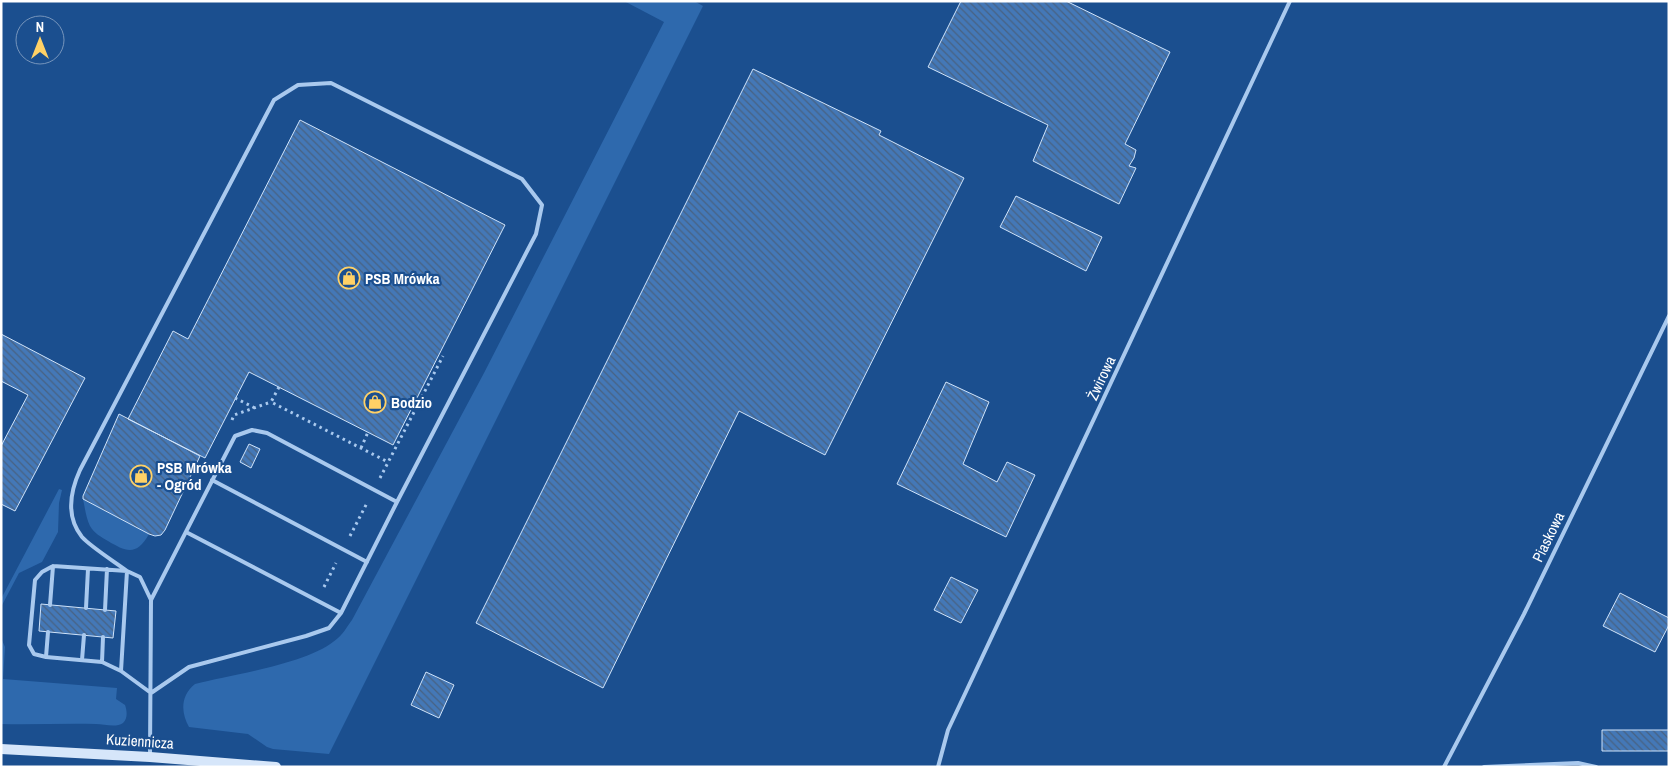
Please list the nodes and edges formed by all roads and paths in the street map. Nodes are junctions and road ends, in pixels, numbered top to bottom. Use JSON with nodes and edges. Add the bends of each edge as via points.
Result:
{"nodes":[{"id":1,"x":1290,"y":1,"type":"edge"},
{"id":2,"x":1669,"y":316,"type":"edge"},
{"id":3,"x":443,"y":356,"type":"dead end"},
{"id":4,"x":279,"y":387,"type":"dead end"},
{"id":5,"x":235,"y":398,"type":"dead end"},
{"id":6,"x":255,"y":408,"type":"dead end"},
{"id":7,"x":368,"y":432,"type":"dead end"},
{"id":8,"x":361,"y":448,"type":"junction"},
{"id":9,"x":388,"y":462,"type":"junction"},
{"id":10,"x":212,"y":480,"type":"junction"},
{"id":11,"x":374,"y":490,"type":"junction"},
{"id":12,"x":397,"y":502,"type":"junction"},
{"id":13,"x":186,"y":532,"type":"junction"},
{"id":14,"x":343,"y":549,"type":"junction"},
{"id":15,"x":367,"y":562,"type":"junction"},
{"id":16,"x":53,"y":566,"type":"junction"},
{"id":17,"x":88,"y":569,"type":"junction"},
{"id":18,"x":107,"y":570,"type":"junction"},
{"id":19,"x":127,"y":571,"type":"junction"},
{"id":20,"x":152,"y":600,"type":"junction"},
{"id":21,"x":316,"y":600,"type":"junction"},
{"id":22,"x":50,"y":605,"type":"dead end"},
{"id":23,"x":86,"y":608,"type":"dead end"},
{"id":24,"x":105,"y":610,"type":"dead end"},
{"id":25,"x":341,"y":613,"type":"junction"},
{"id":26,"x":48,"y":632,"type":"dead end"},
{"id":27,"x":84,"y":635,"type":"dead end"},
{"id":28,"x":103,"y":637,"type":"dead end"},
{"id":29,"x":46,"y":657,"type":"junction"},
{"id":30,"x":82,"y":660,"type":"junction"},
{"id":31,"x":102,"y":662,"type":"junction"},
{"id":32,"x":121,"y":671,"type":"junction"},
{"id":33,"x":151,"y":694,"type":"junction"},
{"id":34,"x":1,"y":749,"type":"edge"},
{"id":35,"x":150,"y":757,"type":"junction"},
{"id":36,"x":276,"y":767,"type":"edge"},
{"id":37,"x":938,"y":767,"type":"edge"},
{"id":38,"x":1444,"y":767,"type":"edge"},
{"id":39,"x":1484,"y":767,"type":"edge"},
{"id":40,"x":1596,"y":767,"type":"edge"}],
"edges":[{"from":1,"to":37,"type":"lane","name":"Żwirowa","via":[[948,730]]},
{"from":2,"to":38,"type":"lane","name":"Piaskowa","via":[[1524,614]]},
{"from":3,"to":9,"type":"path"},
{"from":4,"to":8,"type":"path","via":[[271,402]]},
{"from":5,"to":6,"type":"path"},
{"from":7,"to":8,"type":"path"},
{"from":8,"to":9,"type":"path"},
{"from":9,"to":11,"type":"path"},
{"from":10,"to":11,"type":"lane","via":[[235,436],[252,430],[267,433]]},
{"from":10,"to":13,"type":"lane"},
{"from":10,"to":14,"type":"lane"},
{"from":11,"to":12,"type":"lane"},
{"from":11,"to":14,"type":"path"},
{"from":12,"to":15,"type":"lane"},
{"from":12,"to":19,"type":"lane","via":[[536,234],[542,205],[522,179],[331,84],[298,85],[274,100],[75,482],[71,504],[75,526],[83,538]]},
{"from":13,"to":20,"type":"lane"},
{"from":13,"to":21,"type":"lane"},
{"from":14,"to":15,"type":"lane"},
{"from":14,"to":21,"type":"path"},
{"from":15,"to":25,"type":"lane"},
{"from":16,"to":17,"type":"lane"},
{"from":16,"to":22,"type":"lane"},
{"from":16,"to":29,"type":"lane","via":[[35,580],[30,630],[29,645],[34,654]]},
{"from":17,"to":18,"type":"lane"},
{"from":17,"to":23,"type":"lane"},
{"from":18,"to":19,"type":"lane"},
{"from":18,"to":24,"type":"lane"},
{"from":19,"to":20,"type":"lane","via":[[140,577]]},
{"from":19,"to":32,"type":"lane"},
{"from":20,"to":33,"type":"lane"},
{"from":21,"to":25,"type":"lane"},
{"from":25,"to":33,"type":"lane","via":[[330,628],[189,667]]},
{"from":26,"to":29,"type":"lane"},
{"from":27,"to":30,"type":"lane"},
{"from":28,"to":31,"type":"lane"},
{"from":29,"to":30,"type":"lane"},
{"from":30,"to":31,"type":"lane"},
{"from":31,"to":32,"type":"lane"},
{"from":32,"to":33,"type":"lane"},
{"from":33,"to":35,"type":"lane"},
{"from":34,"to":35,"type":"main road","name":"Kuziennicza"},
{"from":35,"to":36,"type":"main road","name":"Kuziennicza"},
{"from":39,"to":40,"type":"lane","via":[[1578,763]]}]}
